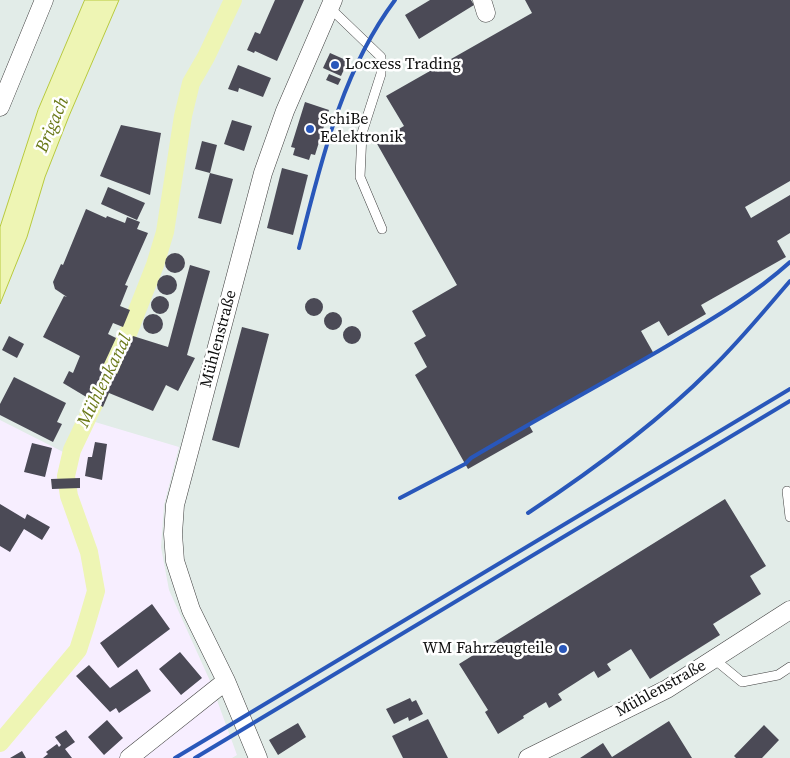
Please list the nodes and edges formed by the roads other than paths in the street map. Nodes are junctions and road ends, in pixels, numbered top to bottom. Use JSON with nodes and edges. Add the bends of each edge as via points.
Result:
{"nodes":[{"id":1,"x":44,"y":0,"type":"edge"},
{"id":2,"x":331,"y":4,"type":"edge"},
{"id":3,"x":0,"y":107,"type":"edge"},
{"id":4,"x":382,"y":229,"type":"dead end"},
{"id":5,"x":787,"y":490,"type":"dead end"},
{"id":6,"x":790,"y":517,"type":"edge"},
{"id":7,"x":790,"y":610,"type":"edge"},
{"id":8,"x":714,"y":659,"type":"junction"},
{"id":9,"x":790,"y":667,"type":"edge"},
{"id":10,"x":226,"y":681,"type":"junction"},
{"id":11,"x":129,"y":758,"type":"edge"},
{"id":12,"x":258,"y":758,"type":"edge"},
{"id":13,"x":528,"y":758,"type":"edge"}],
"edges":[{"from":1,"to":3,"type":"street"},
{"from":2,"to":4,"type":"lane","via":[[381,57],[381,74],[362,133],[360,177]]},
{"from":2,"to":10,"type":"street","name":"Mühlenstraße","via":[[285,111],[263,173],[175,505],[175,562],[191,610]]},
{"from":5,"to":6,"type":"lane"},
{"from":7,"to":8,"type":"street","name":"Mühlenstraße"},
{"from":8,"to":9,"type":"lane","via":[[742,682],[778,675]]},
{"from":8,"to":13,"type":"street","name":"Mühlenstraße","via":[[668,689]]},
{"from":10,"to":11,"type":"street"},
{"from":10,"to":12,"type":"street","name":"Mühlenstraße"}]}
